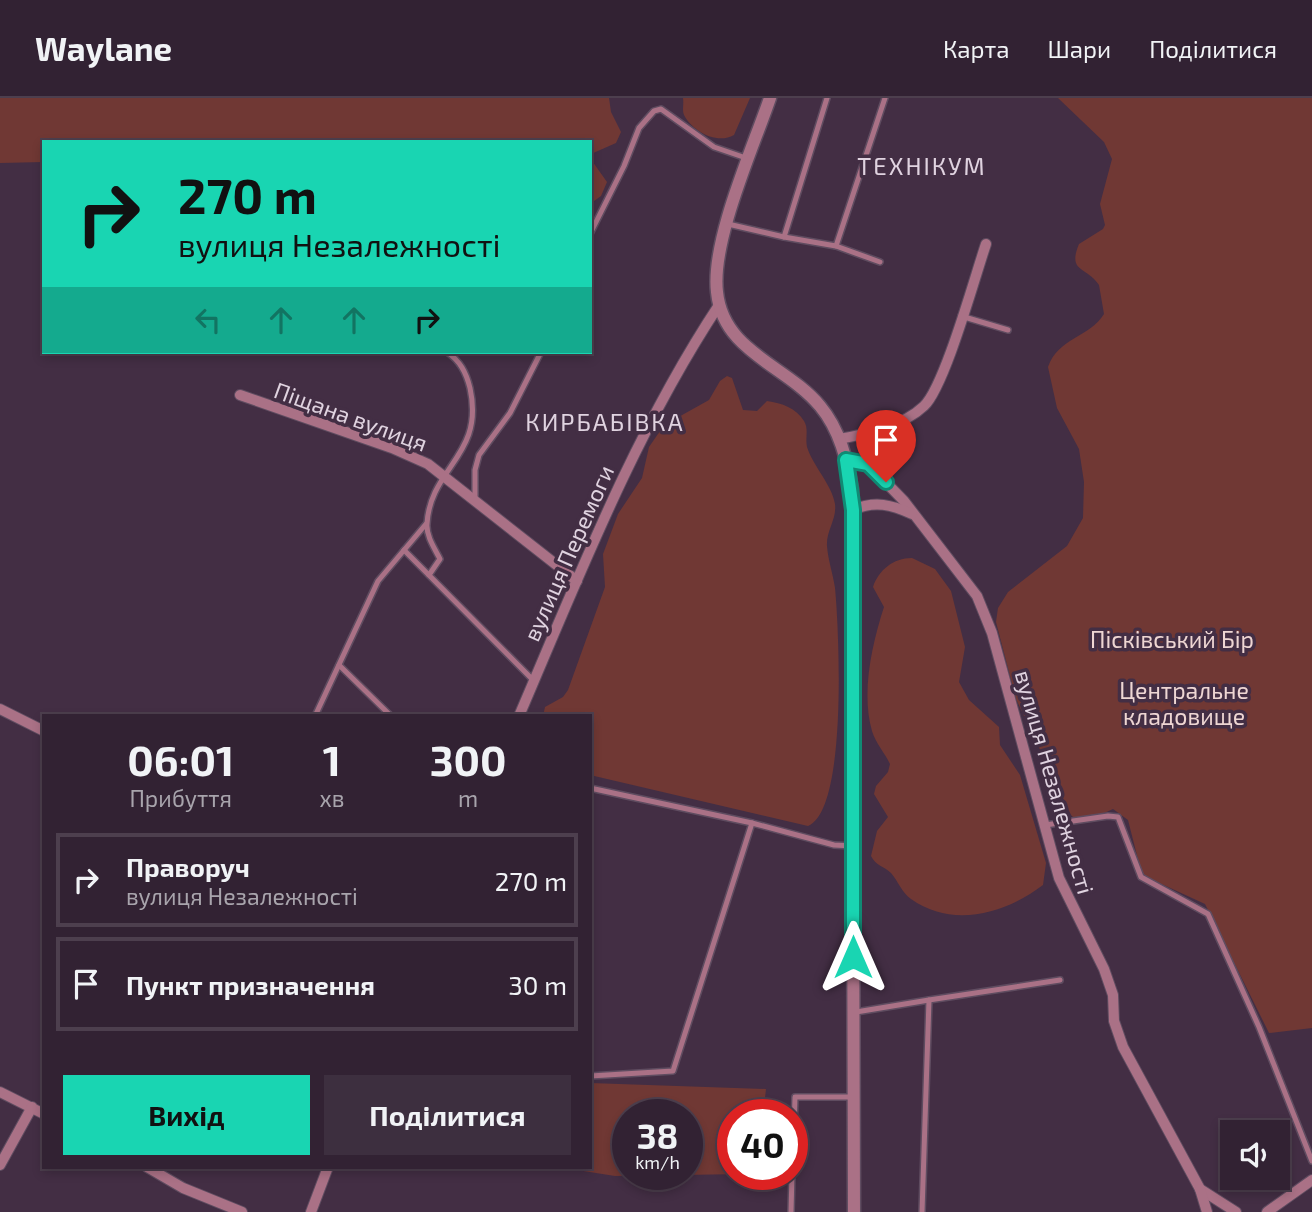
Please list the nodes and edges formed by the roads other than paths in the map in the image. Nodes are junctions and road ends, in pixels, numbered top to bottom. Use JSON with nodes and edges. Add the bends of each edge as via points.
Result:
{"nodes":[{"id":1,"x":770,"y":98,"type":"edge"},
{"id":2,"x":827,"y":98,"type":"edge"},
{"id":3,"x":885,"y":98,"type":"edge"},
{"id":4,"x":749,"y":158,"type":"junction"},
{"id":5,"x":728,"y":224,"type":"junction"},
{"id":6,"x":592,"y":230,"type":"edge"},
{"id":7,"x":784,"y":237,"type":"junction"},
{"id":8,"x":986,"y":244,"type":"dead end"},
{"id":9,"x":836,"y":246,"type":"junction"},
{"id":10,"x":880,"y":262,"type":"dead end"},
{"id":11,"x":719,"y":305,"type":"junction"},
{"id":12,"x":961,"y":316,"type":"junction"},
{"id":13,"x":1008,"y":330,"type":"dead end"},
{"id":14,"x":449,"y":354,"type":"edge"},
{"id":15,"x":540,"y":354,"type":"edge"},
{"id":16,"x":240,"y":396,"type":"dead end"},
{"id":17,"x":839,"y":439,"type":"junction"},
{"id":18,"x":846,"y":460,"type":"junction"},
{"id":19,"x":445,"y":475,"type":"junction"},
{"id":20,"x":475,"y":499,"type":"junction"},
{"id":21,"x":853,"y":510,"type":"junction"},
{"id":22,"x":916,"y":516,"type":"junction"},
{"id":23,"x":426,"y":524,"type":"junction"},
{"id":24,"x":404,"y":550,"type":"junction"},
{"id":25,"x":429,"y":575,"type":"junction"},
{"id":26,"x":577,"y":581,"type":"junction"},
{"id":27,"x":339,"y":665,"type":"junction"},
{"id":28,"x":534,"y":681,"type":"junction"},
{"id":29,"x":0,"y":709,"type":"edge"},
{"id":30,"x":317,"y":714,"type":"edge"},
{"id":31,"x":389,"y":714,"type":"edge"},
{"id":32,"x":520,"y":714,"type":"edge"},
{"id":33,"x":42,"y":730,"type":"edge"},
{"id":34,"x":592,"y":788,"type":"edge"},
{"id":35,"x":752,"y":823,"type":"junction"},
{"id":36,"x":1045,"y":825,"type":"junction"},
{"id":37,"x":853,"y":846,"type":"junction"},
{"id":38,"x":1060,"y":981,"type":"dead end"},
{"id":39,"x":929,"y":1000,"type":"junction"},
{"id":40,"x":853,"y":1012,"type":"junction"},
{"id":41,"x":592,"y":1076,"type":"edge"},
{"id":42,"x":0,"y":1091,"type":"edge"},
{"id":43,"x":854,"y":1097,"type":"junction"},
{"id":44,"x":795,"y":1099,"type":"edge"},
{"id":45,"x":32,"y":1107,"type":"junction"},
{"id":46,"x":42,"y":1113,"type":"edge"},
{"id":47,"x":1312,"y":1161,"type":"edge"},
{"id":48,"x":0,"y":1165,"type":"edge"},
{"id":49,"x":150,"y":1169,"type":"edge"},
{"id":50,"x":327,"y":1169,"type":"edge"},
{"id":51,"x":1312,"y":1180,"type":"edge"},
{"id":52,"x":1200,"y":1189,"type":"junction"},
{"id":53,"x":792,"y":1190,"type":"edge"},
{"id":54,"x":242,"y":1212,"type":"edge"},
{"id":55,"x":311,"y":1212,"type":"edge"},
{"id":56,"x":791,"y":1212,"type":"edge"},
{"id":57,"x":854,"y":1212,"type":"edge"},
{"id":58,"x":922,"y":1212,"type":"edge"},
{"id":59,"x":1207,"y":1212,"type":"edge"},
{"id":60,"x":1236,"y":1212,"type":"edge"},
{"id":61,"x":1267,"y":1212,"type":"edge"}],
"edges":[{"from":1,"to":4,"type":"street"},
{"from":2,"to":7,"type":"lane"},
{"from":3,"to":9,"type":"lane"},
{"from":4,"to":5,"type":"street"},
{"from":4,"to":6,"type":"lane","via":[[714,147],[670,114],[654,111],[639,128]]},
{"from":5,"to":7,"type":"lane"},
{"from":5,"to":11,"type":"street","via":[[716,278]]},
{"from":7,"to":9,"type":"lane"},
{"from":8,"to":12,"type":"street"},
{"from":9,"to":10,"type":"lane"},
{"from":11,"to":17,"type":"street","via":[[740,343],[807,392]]},
{"from":11,"to":26,"type":"street","name":"вулиця Перемоги","via":[[669,386]]},
{"from":12,"to":13,"type":"lane"},
{"from":12,"to":17,"type":"street","via":[[938,386],[925,405],[895,423]]},
{"from":14,"to":19,"type":"lane","via":[[467,375],[473,419],[467,444]]},
{"from":15,"to":20,"type":"lane","via":[[510,413],[479,455]]},
{"from":16,"to":19,"type":"street","name":"Піщана вулиця","via":[[406,453]]},
{"from":17,"to":18,"type":"street"},
{"from":18,"to":21,"type":"street"},
{"from":18,"to":22,"type":"street","name":"вулиця Незалежності","via":[[868,464]]},
{"from":19,"to":20,"type":"street","name":"Піщана вулиця"},
{"from":19,"to":23,"type":"lane"},
{"from":20,"to":26,"type":"street","name":"Піщана вулиця"},
{"from":21,"to":22,"type":"street","via":[[891,505]]},
{"from":21,"to":37,"type":"street"},
{"from":22,"to":36,"type":"street","name":"вулиця Незалежності","via":[[977,596],[992,634]]},
{"from":23,"to":24,"type":"lane"},
{"from":23,"to":25,"type":"lane","via":[[440,559]]},
{"from":24,"to":25,"type":"lane"},
{"from":24,"to":27,"type":"lane","via":[[378,581]]},
{"from":25,"to":28,"type":"lane"},
{"from":26,"to":28,"type":"street","name":"вулиця Перемоги"},
{"from":27,"to":30,"type":"lane"},
{"from":27,"to":31,"type":"lane"},
{"from":28,"to":32,"type":"street","name":"вулиця Перемоги"},
{"from":29,"to":33,"type":"street"},
{"from":34,"to":35,"type":"lane"},
{"from":35,"to":37,"type":"lane"},
{"from":35,"to":41,"type":"lane","via":[[673,1071]]},
{"from":36,"to":47,"type":"lane","via":[[1118,817],[1141,877],[1208,914]]},
{"from":36,"to":52,"type":"street","name":"вулиця Незалежності","via":[[1065,897],[1104,969],[1123,1047]]},
{"from":37,"to":40,"type":"street"},
{"from":38,"to":39,"type":"lane"},
{"from":39,"to":40,"type":"lane"},
{"from":39,"to":58,"type":"lane"},
{"from":40,"to":43,"type":"street"},
{"from":42,"to":45,"type":"street"},
{"from":43,"to":44,"type":"lane"},
{"from":43,"to":57,"type":"street"},
{"from":45,"to":46,"type":"street"},
{"from":45,"to":48,"type":"street"},
{"from":49,"to":54,"type":"street"},
{"from":50,"to":55,"type":"street"},
{"from":51,"to":61,"type":"street"},
{"from":52,"to":59,"type":"street"},
{"from":52,"to":60,"type":"street","name":"вулиця Незалежності"},
{"from":53,"to":56,"type":"lane"}]}
